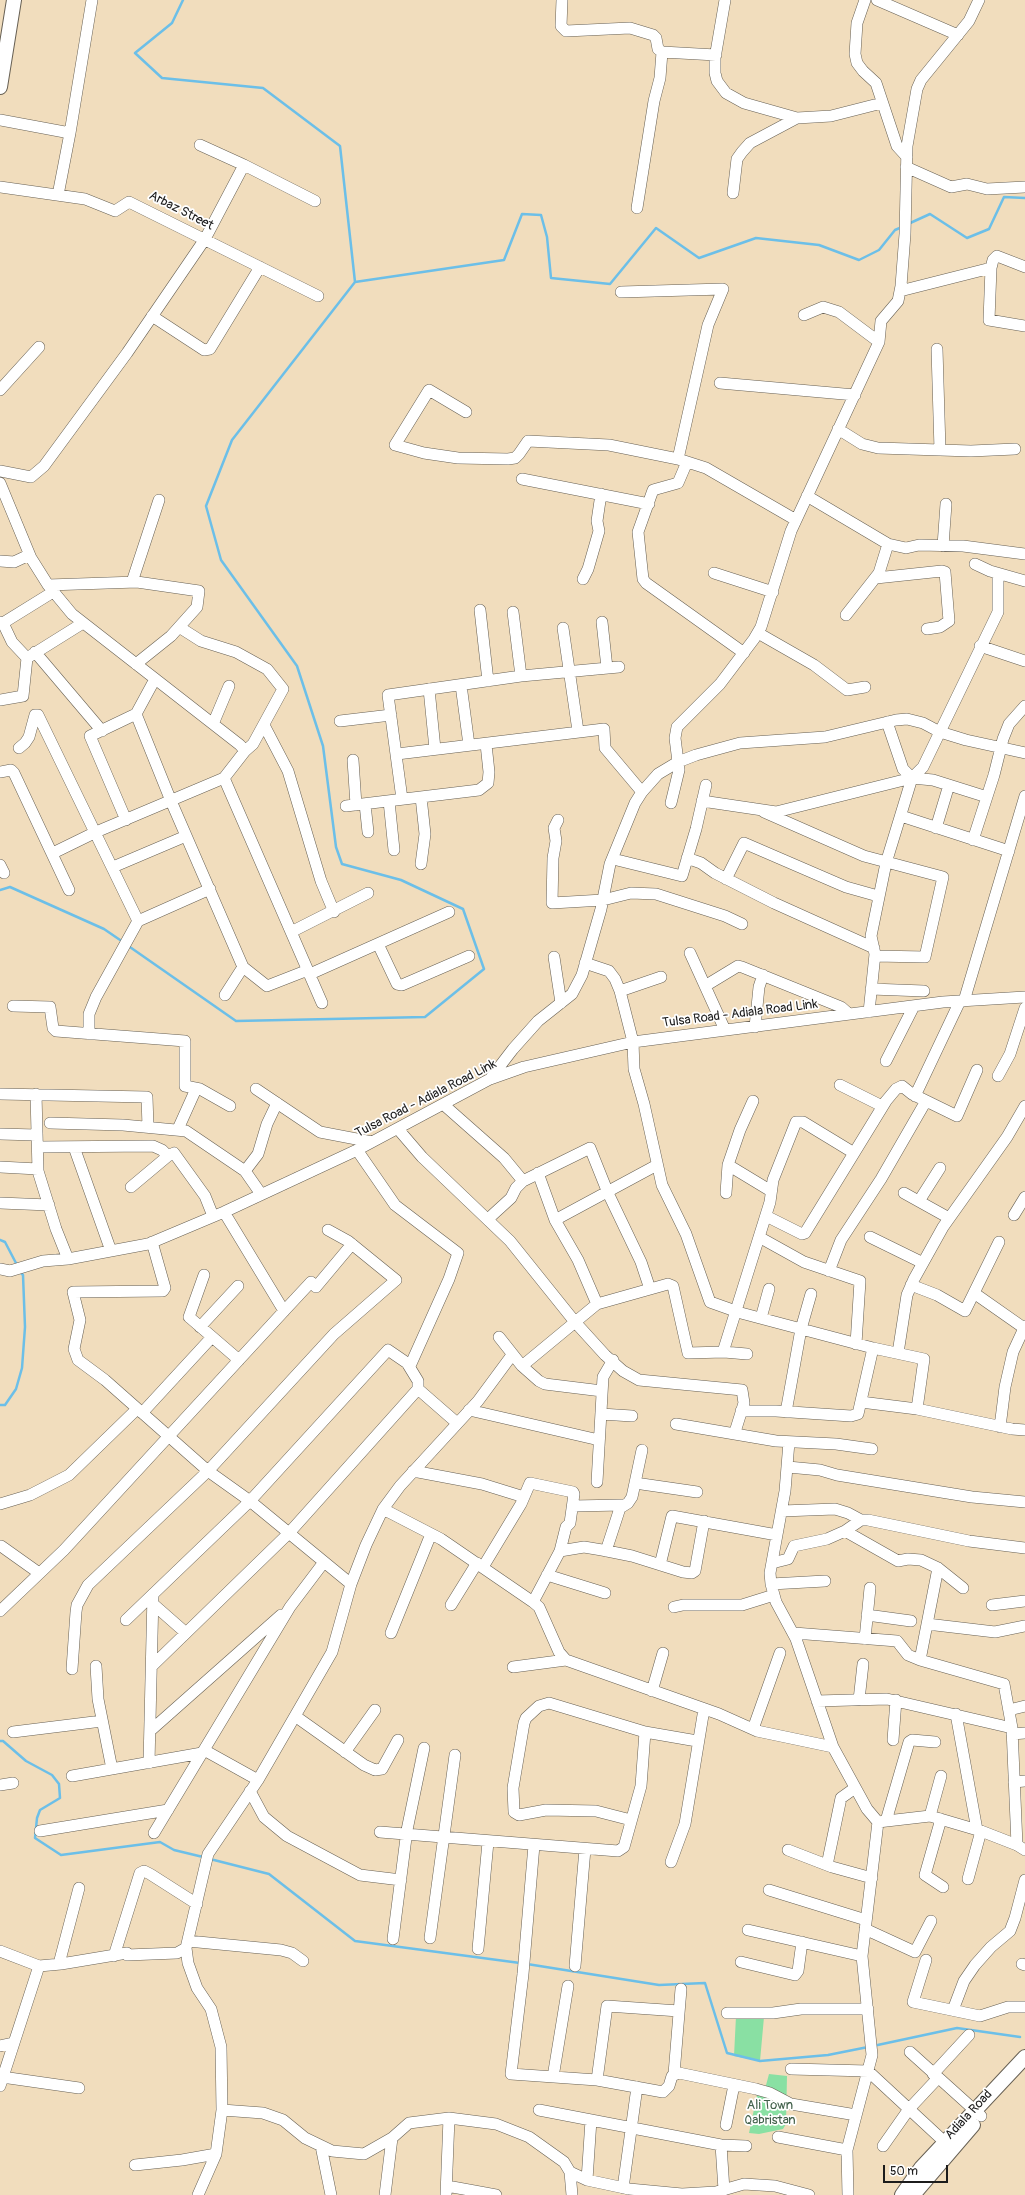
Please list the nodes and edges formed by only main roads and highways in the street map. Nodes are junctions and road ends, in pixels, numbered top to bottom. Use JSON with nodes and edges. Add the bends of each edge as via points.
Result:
{"nodes":[{"id":1,"x":14,"y":0,"type":"edge"},
{"id":2,"x":0,"y":87,"type":"edge"},
{"id":3,"x":1025,"y":2057,"type":"edge"},
{"id":4,"x":1025,"y":2069,"type":"edge"},
{"id":5,"x":977,"y":2113,"type":"junction"},
{"id":6,"x":948,"y":2145,"type":"junction"},
{"id":7,"x":902,"y":2195,"type":"edge"},
{"id":8,"x":913,"y":2195,"type":"edge"}],
"edges":[{"from":1,"to":2,"type":"main road"},
{"from":3,"to":5,"type":"main road","name":"Adiala Road"},
{"from":4,"to":5,"type":"main road"},
{"from":5,"to":6,"type":"main road","name":"Adiala Road"},
{"from":6,"to":7,"type":"main road","name":"Adiala Road","via":[[921,2168]]},
{"from":6,"to":8,"type":"main road"}]}
